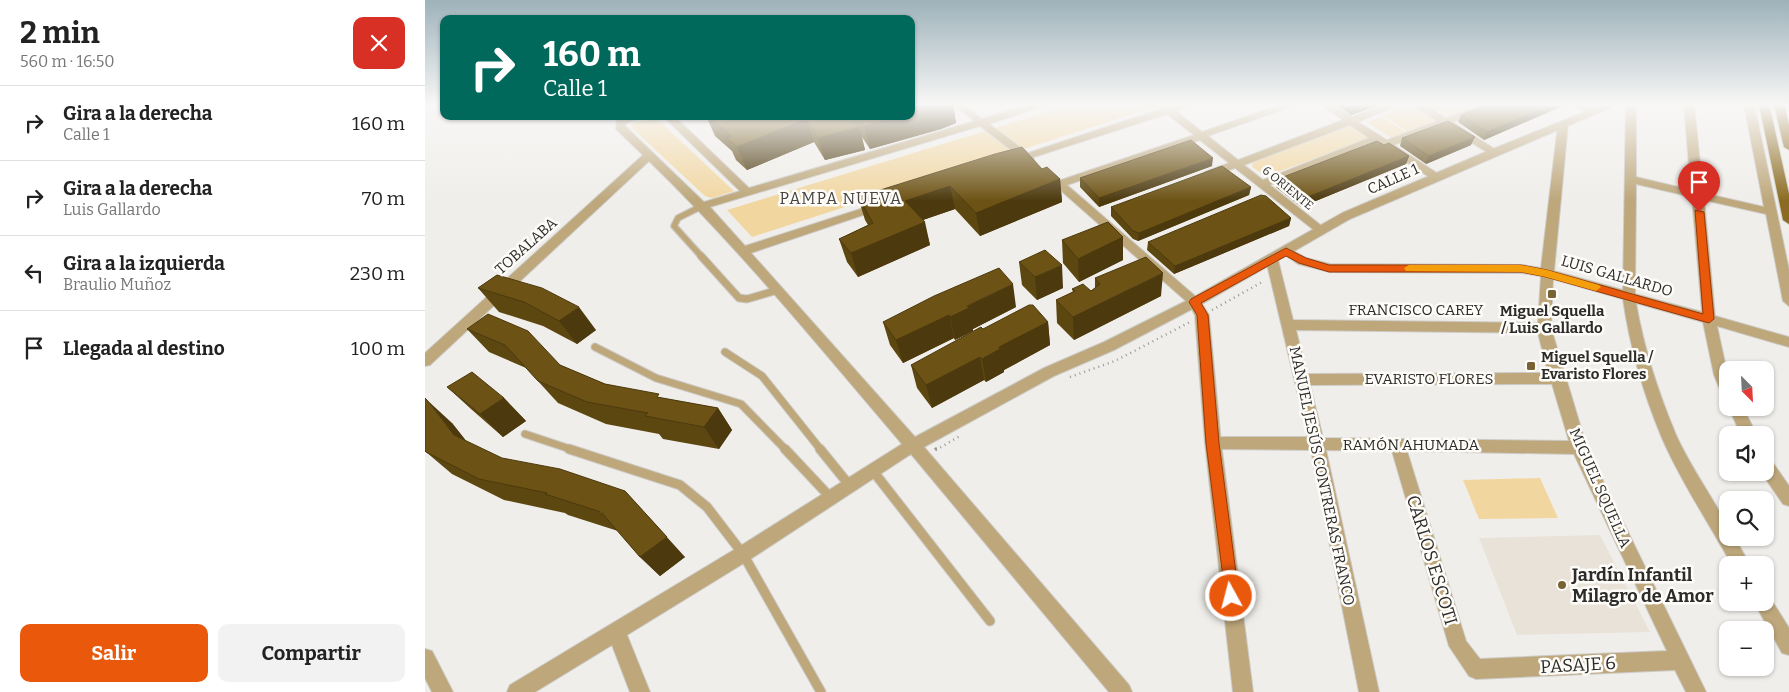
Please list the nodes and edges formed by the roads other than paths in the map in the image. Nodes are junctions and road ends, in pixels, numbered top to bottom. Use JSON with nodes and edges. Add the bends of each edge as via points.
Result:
{"nodes":[{"id":1,"x":631,"y":136,"type":"edge"},
{"id":2,"x":689,"y":136,"type":"edge"},
{"id":3,"x":937,"y":136,"type":"edge"},
{"id":4,"x":999,"y":136,"type":"edge"},
{"id":5,"x":1089,"y":136,"type":"edge"},
{"id":6,"x":1201,"y":136,"type":"joint"},
{"id":7,"x":1309,"y":136,"type":"edge"},
{"id":8,"x":1374,"y":136,"type":"edge"},
{"id":9,"x":1397,"y":136,"type":"edge"},
{"id":10,"x":1469,"y":136,"type":"edge"},
{"id":11,"x":1533,"y":136,"type":"edge"},
{"id":12,"x":1562,"y":136,"type":"edge"},
{"id":13,"x":1631,"y":136,"type":"edge"},
{"id":14,"x":1692,"y":136,"type":"edge"},
{"id":15,"x":1756,"y":136,"type":"edge"},
{"id":16,"x":1771,"y":136,"type":"edge"},
{"id":17,"x":1381,"y":141,"type":"junction"},
{"id":18,"x":1494,"y":152,"type":"junction"},
{"id":19,"x":649,"y":156,"type":"junction"},
{"id":20,"x":1026,"y":157,"type":"junction"},
{"id":21,"x":1007,"y":163,"type":"edge"},
{"id":22,"x":1236,"y":164,"type":"junction"},
{"id":23,"x":1201,"y":176,"type":"edge"},
{"id":24,"x":1435,"y":177,"type":"junction"},
{"id":25,"x":1630,"y":179,"type":"junction"},
{"id":26,"x":1060,"y":184,"type":"junction"},
{"id":27,"x":1266,"y":191,"type":"junction"},
{"id":28,"x":747,"y":193,"type":"junction"},
{"id":29,"x":1697,"y":195,"type":"junction"},
{"id":30,"x":895,"y":201,"type":"edge"},
{"id":31,"x":702,"y":206,"type":"junction"},
{"id":32,"x":1771,"y":212,"type":"junction"},
{"id":33,"x":1789,"y":220,"type":"edge"},
{"id":34,"x":1319,"y":230,"type":"junction"},
{"id":35,"x":1286,"y":251,"type":"junction"},
{"id":36,"x":743,"y":252,"type":"junction"},
{"id":37,"x":1274,"y":267,"type":"junction"},
{"id":38,"x":1547,"y":273,"type":"junction"},
{"id":39,"x":777,"y":290,"type":"junction"},
{"id":40,"x":1629,"y":297,"type":"junction"},
{"id":41,"x":1789,"y":301,"type":"edge"},
{"id":42,"x":1199,"y":309,"type":"junction"},
{"id":43,"x":1709,"y":319,"type":"junction"},
{"id":44,"x":1289,"y":325,"type":"junction"},
{"id":45,"x":1544,"y":328,"type":"junction"},
{"id":46,"x":1789,"y":342,"type":"edge"},
{"id":47,"x":595,"y":347,"type":"dead end"},
{"id":48,"x":725,"y":352,"type":"dead end"},
{"id":49,"x":425,"y":361,"type":"edge"},
{"id":50,"x":1719,"y":366,"type":"edge"},
{"id":51,"x":1557,"y":378,"type":"junction"},
{"id":52,"x":1302,"y":380,"type":"junction"},
{"id":53,"x":525,"y":434,"type":"dead end"},
{"id":54,"x":919,"y":442,"type":"junction"},
{"id":55,"x":1213,"y":443,"type":"junction"},
{"id":56,"x":1317,"y":444,"type":"junction"},
{"id":57,"x":1398,"y":446,"type":"junction"},
{"id":58,"x":1579,"y":448,"type":"junction"},
{"id":59,"x":873,"y":471,"type":"junction"},
{"id":60,"x":1774,"y":478,"type":"edge"},
{"id":61,"x":850,"y":486,"type":"junction"},
{"id":62,"x":831,"y":498,"type":"junction"},
{"id":63,"x":1789,"y":499,"type":"edge"},
{"id":64,"x":743,"y":554,"type":"junction"},
{"id":65,"x":1736,"y":556,"type":"edge"},
{"id":66,"x":1768,"y":611,"type":"edge"},
{"id":67,"x":990,"y":621,"type":"dead end"},
{"id":68,"x":616,"y":632,"type":"junction"},
{"id":69,"x":1789,"y":646,"type":"edge"},
{"id":70,"x":425,"y":658,"type":"edge"},
{"id":71,"x":1679,"y":660,"type":"junction"},
{"id":72,"x":1476,"y":669,"type":"joint"},
{"id":73,"x":443,"y":692,"type":"edge"},
{"id":74,"x":517,"y":692,"type":"edge"},
{"id":75,"x":640,"y":692,"type":"edge"},
{"id":76,"x":821,"y":692,"type":"edge"},
{"id":77,"x":1122,"y":692,"type":"edge"},
{"id":78,"x":1243,"y":692,"type":"edge"},
{"id":79,"x":1369,"y":692,"type":"edge"},
{"id":80,"x":1696,"y":692,"type":"edge"}],
"edges":[{"from":1,"to":19,"type":"street"},
{"from":2,"to":28,"type":"street"},
{"from":3,"to":28,"type":"street"},
{"from":4,"to":20,"type":"street"},
{"from":5,"to":20,"type":"street"},
{"from":6,"to":22,"type":"street","name":"6 ORIENTE"},
{"from":6,"to":26,"type":"street"},
{"from":7,"to":22,"type":"street"},
{"from":8,"to":17,"type":"street"},
{"from":9,"to":17,"type":"street"},
{"from":10,"to":18,"type":"street"},
{"from":11,"to":18,"type":"street","name":"CALLE 1"},
{"from":12,"to":38,"type":"street","name":"MIGUEL SQUELLA"},
{"from":13,"to":25,"type":"street"},
{"from":14,"to":29,"type":"street"},
{"from":15,"to":32,"type":"street"},
{"from":16,"to":33,"type":"main road"},
{"from":17,"to":24,"type":"street"},
{"from":17,"to":27,"type":"street"},
{"from":18,"to":24,"type":"street","name":"CALLE 1"},
{"from":19,"to":31,"type":"street"},
{"from":19,"to":49,"type":"street","name":"TOBALABA"},
{"from":20,"to":21,"type":"street"},
{"from":20,"to":26,"type":"street"},
{"from":22,"to":23,"type":"street"},
{"from":22,"to":27,"type":"street","name":"6 ORIENTE"},
{"from":24,"to":34,"type":"street","name":"CALLE 1"},
{"from":25,"to":29,"type":"street"},
{"from":25,"to":40,"type":"street"},
{"from":26,"to":42,"type":"street","via":[[1139,247]]},
{"from":27,"to":34,"type":"street","name":"6 ORIENTE"},
{"from":28,"to":31,"type":"street"},
{"from":29,"to":32,"type":"street"},
{"from":29,"to":43,"type":"street"},
{"from":30,"to":36,"type":"street"},
{"from":31,"to":36,"type":"street"},
{"from":31,"to":39,"type":"lane","via":[[678,218],[674,226],[739,298],[747,300]]},
{"from":32,"to":41,"type":"street"},
{"from":34,"to":35,"type":"street","name":"CALLE 1"},
{"from":35,"to":37,"type":"street","name":"CALLE 1"},
{"from":35,"to":38,"type":"street","name":"LUIS GALLARDO","via":[[1329,268],[1521,269]]},
{"from":36,"to":39,"type":"street"},
{"from":37,"to":42,"type":"street","name":"CALLE 1"},
{"from":37,"to":44,"type":"street","name":"MANUEL JESÚS CONTRERAS FRANCO"},
{"from":38,"to":40,"type":"street","name":"LUIS GALLARDO"},
{"from":38,"to":45,"type":"street","name":"MIGUEL SQUELLA"},
{"from":39,"to":54,"type":"street"},
{"from":40,"to":43,"type":"street","name":"LUIS GALLARDO"},
{"from":40,"to":65,"type":"street","via":[[1636,341],[1660,415],[1686,470]]},
{"from":42,"to":54,"type":"street","name":"CALLE 1","via":[[1049,372]]},
{"from":42,"to":55,"type":"street"},
{"from":43,"to":46,"type":"street","name":"LUIS GALLARDO"},
{"from":43,"to":50,"type":"street"},
{"from":44,"to":45,"type":"street","name":"FRANCISCO CAREY"},
{"from":44,"to":52,"type":"street","name":"MANUEL JESÚS CONTRERAS FRANCO"},
{"from":45,"to":51,"type":"street","name":"MIGUEL SQUELLA"},
{"from":47,"to":62,"type":"lane","via":[[656,378],[741,404]]},
{"from":48,"to":61,"type":"lane","via":[[762,376]]},
{"from":51,"to":52,"type":"street","name":"EVARISTO FLORES"},
{"from":51,"to":58,"type":"street","name":"MIGUEL SQUELLA"},
{"from":52,"to":56,"type":"street","name":"MANUEL JESÚS CONTRERAS FRANCO"},
{"from":53,"to":64,"type":"lane","via":[[680,485],[707,506]]},
{"from":54,"to":59,"type":"street","name":"CALLE 1"},
{"from":54,"to":77,"type":"street"},
{"from":55,"to":56,"type":"street","name":"RAMÓN AHUMADA"},
{"from":55,"to":78,"type":"street"},
{"from":56,"to":57,"type":"street","name":"RAMÓN AHUMADA"},
{"from":56,"to":79,"type":"street","name":"MANUEL JESÚS CONTRERAS FRANCO"},
{"from":57,"to":58,"type":"street","name":"RAMÓN AHUMADA"},
{"from":57,"to":72,"type":"street","name":"CARLOS ESCOTI","via":[[1458,646]]},
{"from":58,"to":71,"type":"street","name":"MIGUEL SQUELLA"},
{"from":59,"to":61,"type":"street","name":"CALLE 1"},
{"from":59,"to":67,"type":"lane"},
{"from":60,"to":63,"type":"street"},
{"from":61,"to":62,"type":"street","name":"CALLE 1"},
{"from":62,"to":64,"type":"street","name":"CALLE 1"},
{"from":64,"to":68,"type":"street","name":"CALLE 1"},
{"from":64,"to":76,"type":"lane"},
{"from":66,"to":69,"type":"street"},
{"from":68,"to":74,"type":"street","name":"CALLE 1"},
{"from":68,"to":75,"type":"street"},
{"from":70,"to":73,"type":"street"},
{"from":71,"to":72,"type":"street","name":"PASAJE 6"},
{"from":71,"to":80,"type":"street","name":"MIGUEL SQUELLA"}]}
